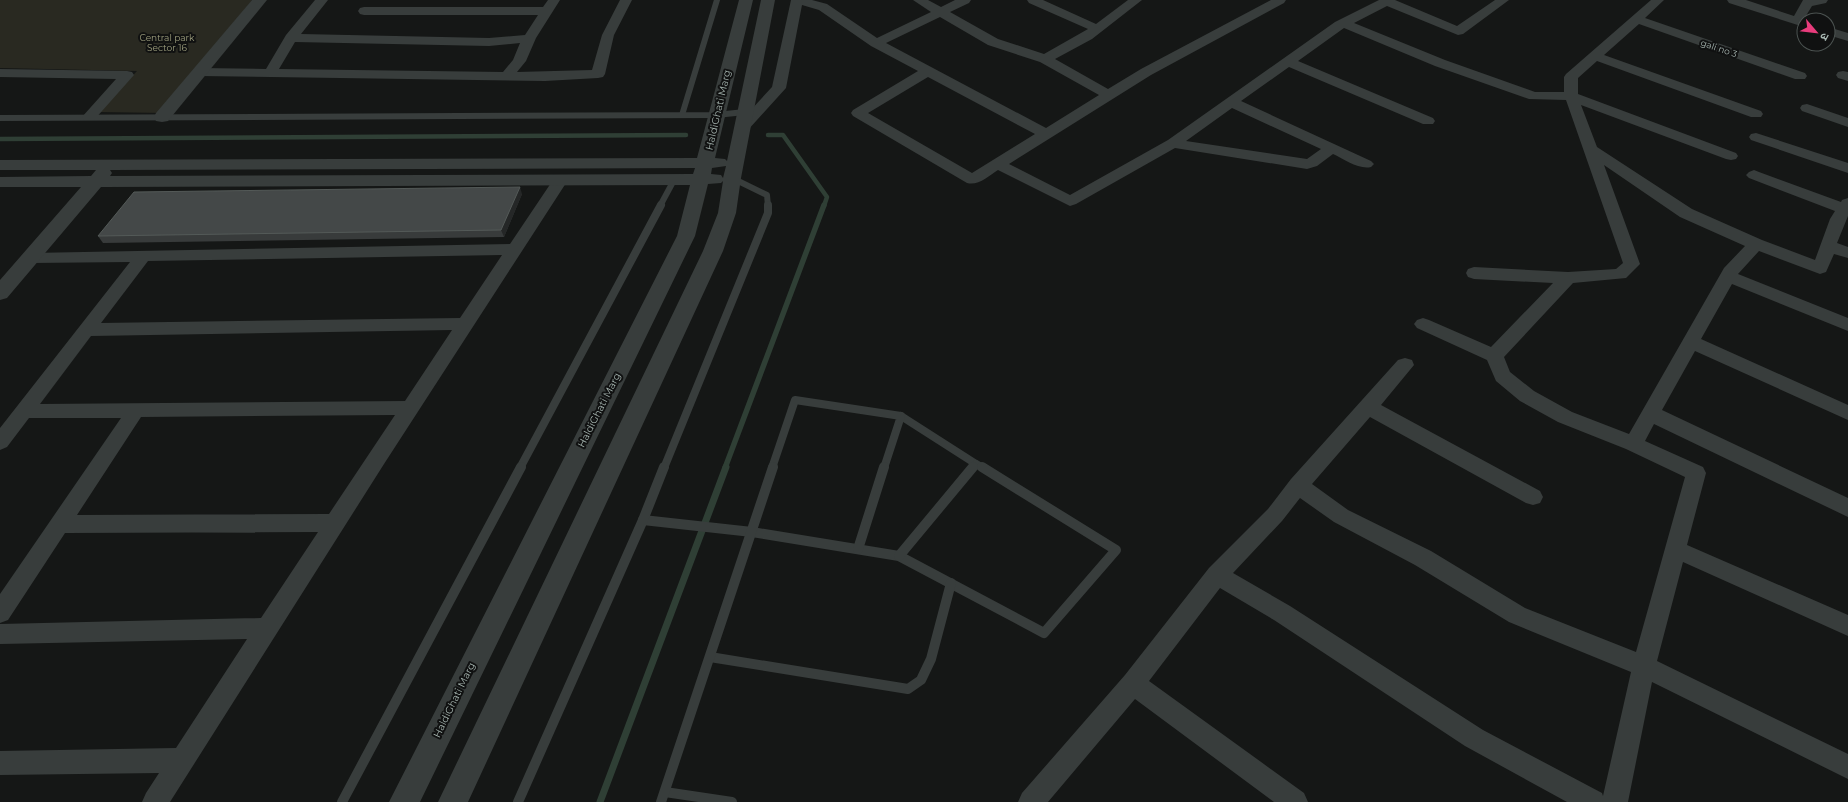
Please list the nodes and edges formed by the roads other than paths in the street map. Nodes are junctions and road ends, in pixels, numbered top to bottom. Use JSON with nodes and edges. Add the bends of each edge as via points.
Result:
{"nodes":[{"id":1,"x":260,"y":0,"type":"edge"},
{"id":2,"x":322,"y":0,"type":"edge"},
{"id":3,"x":372,"y":0,"type":"edge"},
{"id":4,"x":554,"y":0,"type":"edge"},
{"id":5,"x":626,"y":0,"type":"edge"},
{"id":6,"x":717,"y":0,"type":"edge"},
{"id":7,"x":746,"y":0,"type":"edge"},
{"id":8,"x":768,"y":0,"type":"edge"},
{"id":9,"x":919,"y":0,"type":"edge"},
{"id":10,"x":965,"y":0,"type":"edge"},
{"id":11,"x":1033,"y":0,"type":"edge"},
{"id":12,"x":1136,"y":0,"type":"edge"},
{"id":13,"x":1280,"y":0,"type":"edge"},
{"id":14,"x":1483,"y":0,"type":"edge"},
{"id":15,"x":1658,"y":0,"type":"edge"},
{"id":16,"x":1733,"y":0,"type":"edge"},
{"id":17,"x":1822,"y":0,"type":"edge"},
{"id":18,"x":801,"y":1,"type":"edge"},
{"id":19,"x":1385,"y":1,"type":"edge"},
{"id":20,"x":1500,"y":2,"type":"edge"},
{"id":21,"x":418,"y":5,"type":"edge"},
{"id":22,"x":364,"y":11,"type":"junction"},
{"id":23,"x":546,"y":11,"type":"junction"},
{"id":24,"x":941,"y":11,"type":"junction"},
{"id":25,"x":1804,"y":12,"type":"edge"},
{"id":26,"x":1637,"y":19,"type":"junction"},
{"id":27,"x":1796,"y":21,"type":"edge"},
{"id":28,"x":1344,"y":23,"type":"junction"},
{"id":29,"x":1097,"y":29,"type":"junction"},
{"id":30,"x":1836,"y":33,"type":"edge"},
{"id":31,"x":1848,"y":37,"type":"edge"},
{"id":32,"x":291,"y":38,"type":"junction"},
{"id":33,"x":529,"y":38,"type":"junction"},
{"id":34,"x":341,"y":39,"type":"junction"},
{"id":35,"x":876,"y":43,"type":"junction"},
{"id":36,"x":1595,"y":56,"type":"junction"},
{"id":37,"x":1045,"y":59,"type":"junction"},
{"id":38,"x":1288,"y":62,"type":"junction"},
{"id":39,"x":928,"y":71,"type":"junction"},
{"id":40,"x":200,"y":72,"type":"junction"},
{"id":41,"x":270,"y":72,"type":"junction"},
{"id":42,"x":0,"y":73,"type":"edge"},
{"id":43,"x":508,"y":76,"type":"junction"},
{"id":44,"x":1800,"y":76,"type":"dead end"},
{"id":45,"x":1108,"y":95,"type":"junction"},
{"id":46,"x":1571,"y":96,"type":"junction"},
{"id":47,"x":1232,"y":102,"type":"junction"},
{"id":48,"x":1807,"y":108,"type":"dead end"},
{"id":49,"x":1756,"y":114,"type":"dead end"},
{"id":50,"x":682,"y":115,"type":"junction"},
{"id":51,"x":716,"y":115,"type":"junction"},
{"id":52,"x":89,"y":117,"type":"junction"},
{"id":53,"x":162,"y":117,"type":"junction"},
{"id":54,"x":0,"y":118,"type":"edge"},
{"id":55,"x":744,"y":120,"type":"junction"},
{"id":56,"x":1428,"y":122,"type":"dead end"},
{"id":57,"x":1848,"y":123,"type":"edge"},
{"id":58,"x":1046,"y":134,"type":"junction"},
{"id":59,"x":1756,"y":137,"type":"dead end"},
{"id":60,"x":1173,"y":143,"type":"junction"},
{"id":61,"x":1331,"y":148,"type":"junction"},
{"id":62,"x":1590,"y":149,"type":"junction"},
{"id":63,"x":1731,"y":156,"type":"dead end"},
{"id":64,"x":110,"y":164,"type":"junction"},
{"id":65,"x":998,"y":164,"type":"junction"},
{"id":66,"x":1366,"y":164,"type":"dead end"},
{"id":67,"x":0,"y":165,"type":"edge"},
{"id":68,"x":1848,"y":168,"type":"edge"},
{"id":69,"x":733,"y":170,"type":"junction"},
{"id":70,"x":703,"y":171,"type":"junction"},
{"id":71,"x":1754,"y":175,"type":"dead end"},
{"id":72,"x":560,"y":180,"type":"junction"},
{"id":73,"x":674,"y":180,"type":"junction"},
{"id":74,"x":0,"y":182,"type":"edge"},
{"id":75,"x":97,"y":182,"type":"junction"},
{"id":76,"x":1846,"y":206,"type":"edge"},
{"id":77,"x":1756,"y":244,"type":"junction"},
{"id":78,"x":1829,"y":246,"type":"junction"},
{"id":79,"x":514,"y":249,"type":"junction"},
{"id":80,"x":1848,"y":253,"type":"edge"},
{"id":81,"x":143,"y":256,"type":"junction"},
{"id":82,"x":31,"y":258,"type":"junction"},
{"id":83,"x":1474,"y":273,"type":"dead end"},
{"id":84,"x":1728,"y":276,"type":"junction"},
{"id":85,"x":1568,"y":278,"type":"junction"},
{"id":86,"x":0,"y":293,"type":"edge"},
{"id":87,"x":465,"y":324,"type":"junction"},
{"id":88,"x":1422,"y":324,"type":"dead end"},
{"id":89,"x":1848,"y":325,"type":"edge"},
{"id":90,"x":86,"y":330,"type":"junction"},
{"id":91,"x":1691,"y":342,"type":"junction"},
{"id":92,"x":1494,"y":356,"type":"junction"},
{"id":93,"x":1405,"y":365,"type":"dead end"},
{"id":94,"x":1368,"y":406,"type":"junction"},
{"id":95,"x":410,"y":408,"type":"junction"},
{"id":96,"x":136,"y":410,"type":"junction"},
{"id":97,"x":24,"y":411,"type":"junction"},
{"id":98,"x":1650,"y":413,"type":"junction"},
{"id":99,"x":1848,"y":413,"type":"edge"},
{"id":100,"x":901,"y":416,"type":"junction"},
{"id":101,"x":0,"y":442,"type":"edge"},
{"id":102,"x":1633,"y":444,"type":"junction"},
{"id":103,"x":976,"y":464,"type":"junction"},
{"id":104,"x":1298,"y":485,"type":"junction"},
{"id":105,"x":1533,"y":497,"type":"dead end"},
{"id":106,"x":1848,"y":508,"type":"edge"},
{"id":107,"x":643,"y":520,"type":"junction"},
{"id":108,"x":334,"y":523,"type":"junction"},
{"id":109,"x":60,"y":524,"type":"junction"},
{"id":110,"x":752,"y":532,"type":"junction"},
{"id":111,"x":858,"y":549,"type":"junction"},
{"id":112,"x":1675,"y":550,"type":"junction"},
{"id":113,"x":899,"y":556,"type":"junction"},
{"id":114,"x":1217,"y":575,"type":"junction"},
{"id":115,"x":951,"y":583,"type":"junction"},
{"id":116,"x":0,"y":613,"type":"edge"},
{"id":117,"x":1848,"y":626,"type":"edge"},
{"id":118,"x":267,"y":628,"type":"junction"},
{"id":119,"x":0,"y":634,"type":"edge"},
{"id":120,"x":710,"y":657,"type":"junction"},
{"id":121,"x":1644,"y":666,"type":"junction"},
{"id":122,"x":1133,"y":683,"type":"junction"},
{"id":123,"x":182,"y":760,"type":"junction"},
{"id":124,"x":0,"y":763,"type":"edge"},
{"id":125,"x":1848,"y":767,"type":"edge"},
{"id":126,"x":663,"y":797,"type":"edge"},
{"id":127,"x":155,"y":802,"type":"edge"},
{"id":128,"x":342,"y":802,"type":"edge"},
{"id":129,"x":404,"y":802,"type":"edge"},
{"id":130,"x":453,"y":802,"type":"edge"},
{"id":131,"x":518,"y":802,"type":"edge"},
{"id":132,"x":732,"y":802,"type":"edge"},
{"id":133,"x":1032,"y":802,"type":"edge"},
{"id":134,"x":1295,"y":802,"type":"edge"},
{"id":135,"x":1593,"y":802,"type":"edge"},
{"id":136,"x":1615,"y":802,"type":"edge"}],
"edges":[{"from":1,"to":40,"type":"street"},
{"from":2,"to":32,"type":"street"},
{"from":3,"to":22,"type":"street"},
{"from":4,"to":23,"type":"street"},
{"from":5,"to":43,"type":"street","via":[[608,35],[598,74]]},
{"from":6,"to":50,"type":"lane"},
{"from":7,"to":51,"type":"street","name":"HaldiGhati Marg"},
{"from":8,"to":55,"type":"street"},
{"from":9,"to":24,"type":"street"},
{"from":10,"to":24,"type":"street"},
{"from":11,"to":29,"type":"street"},
{"from":12,"to":29,"type":"street"},
{"from":13,"to":45,"type":"street"},
{"from":14,"to":20,"type":"street"},
{"from":15,"to":26,"type":"street"},
{"from":16,"to":27,"type":"street"},
{"from":17,"to":25,"type":"street","via":[[1807,3]]},
{"from":18,"to":35,"type":"street","via":[[823,7]]},
{"from":18,"to":55,"type":"street","via":[[778,88]]},
{"from":19,"to":20,"type":"street","via":[[1458,31]]},
{"from":19,"to":28,"type":"street"},
{"from":21,"to":22,"type":"street"},
{"from":21,"to":23,"type":"street"},
{"from":22,"to":34,"type":"street"},
{"from":23,"to":33,"type":"street"},
{"from":24,"to":35,"type":"street"},
{"from":24,"to":37,"type":"street","via":[[993,42]]},
{"from":26,"to":36,"type":"street"},
{"from":26,"to":44,"type":"street","name":"gali no 3"},
{"from":28,"to":38,"type":"street"},
{"from":28,"to":46,"type":"street","via":[[1440,63],[1534,96]]},
{"from":29,"to":37,"type":"street"},
{"from":30,"to":31,"type":"street"},
{"from":32,"to":34,"type":"street"},
{"from":32,"to":41,"type":"street"},
{"from":33,"to":34,"type":"street","via":[[489,42]]},
{"from":33,"to":43,"type":"street","via":[[519,61]]},
{"from":35,"to":39,"type":"street"},
{"from":36,"to":46,"type":"street","via":[[1571,77]]},
{"from":36,"to":49,"type":"street"},
{"from":37,"to":45,"type":"street"},
{"from":38,"to":47,"type":"street"},
{"from":38,"to":56,"type":"street"},
{"from":39,"to":58,"type":"street"},
{"from":39,"to":65,"type":"street","via":[[858,113],[972,180]]},
{"from":40,"to":41,"type":"street"},
{"from":40,"to":53,"type":"street"},
{"from":41,"to":43,"type":"street"},
{"from":42,"to":52,"type":"street","via":[[127,75]]},
{"from":45,"to":58,"type":"street"},
{"from":46,"to":62,"type":"street"},
{"from":46,"to":63,"type":"street"},
{"from":47,"to":60,"type":"street"},
{"from":47,"to":61,"type":"street"},
{"from":48,"to":57,"type":"street"},
{"from":50,"to":51,"type":"lane"},
{"from":50,"to":53,"type":"lane"},
{"from":51,"to":55,"type":"lane"},
{"from":51,"to":70,"type":"street","name":"HaldiGhati Marg"},
{"from":52,"to":53,"type":"lane"},
{"from":52,"to":54,"type":"lane"},
{"from":55,"to":69,"type":"street"},
{"from":58,"to":65,"type":"street"},
{"from":59,"to":68,"type":"street"},
{"from":60,"to":61,"type":"street","via":[[1307,164]]},
{"from":60,"to":65,"type":"street","via":[[1070,201]]},
{"from":61,"to":66,"type":"street"},
{"from":62,"to":77,"type":"street","via":[[1686,213]]},
{"from":62,"to":85,"type":"street","via":[[1632,264],[1620,274]]},
{"from":64,"to":67,"type":"street"},
{"from":64,"to":70,"type":"street"},
{"from":64,"to":75,"type":"street"},
{"from":69,"to":70,"type":"street"},
{"from":69,"to":107,"type":"lane","via":[[767,195],[768,213]]},
{"from":69,"to":130,"type":"street","via":[[727,213],[713,251]]},
{"from":70,"to":73,"type":"street"},
{"from":70,"to":129,"type":"street","name":"HaldiGhati Marg","via":[[686,236]]},
{"from":71,"to":76,"type":"street"},
{"from":72,"to":73,"type":"street"},
{"from":72,"to":75,"type":"street"},
{"from":72,"to":79,"type":"street"},
{"from":73,"to":128,"type":"lane"},
{"from":74,"to":75,"type":"street"},
{"from":75,"to":82,"type":"street"},
{"from":76,"to":78,"type":"street","via":[[1838,219]]},
{"from":77,"to":78,"type":"street","via":[[1820,268]]},
{"from":77,"to":84,"type":"street"},
{"from":78,"to":80,"type":"street"},
{"from":79,"to":81,"type":"street"},
{"from":79,"to":87,"type":"street"},
{"from":81,"to":82,"type":"street"},
{"from":81,"to":90,"type":"street"},
{"from":82,"to":86,"type":"street"},
{"from":83,"to":85,"type":"street"},
{"from":84,"to":89,"type":"street"},
{"from":84,"to":91,"type":"street"},
{"from":85,"to":92,"type":"street"},
{"from":87,"to":90,"type":"street"},
{"from":87,"to":95,"type":"street"},
{"from":88,"to":92,"type":"street"},
{"from":90,"to":97,"type":"street"},
{"from":91,"to":98,"type":"street"},
{"from":91,"to":99,"type":"street"},
{"from":92,"to":102,"type":"street","via":[[1503,376],[1527,396],[1565,417]]},
{"from":93,"to":94,"type":"street"},
{"from":94,"to":104,"type":"street"},
{"from":94,"to":105,"type":"street"},
{"from":95,"to":96,"type":"street"},
{"from":95,"to":108,"type":"street"},
{"from":96,"to":97,"type":"street"},
{"from":96,"to":109,"type":"street"},
{"from":97,"to":101,"type":"street"},
{"from":98,"to":102,"type":"street"},
{"from":98,"to":106,"type":"street"},
{"from":100,"to":103,"type":"lane"},
{"from":100,"to":110,"type":"lane","via":[[795,400]]},
{"from":100,"to":111,"type":"lane"},
{"from":102,"to":112,"type":"street","via":[[1696,473]]},
{"from":103,"to":113,"type":"lane"},
{"from":103,"to":115,"type":"lane","via":[[1116,550],[1044,633]]},
{"from":104,"to":114,"type":"street","via":[[1275,515]]},
{"from":104,"to":121,"type":"street","via":[[1341,516],[1423,558],[1517,615]]},
{"from":107,"to":110,"type":"lane"},
{"from":107,"to":131,"type":"lane"},
{"from":108,"to":109,"type":"street"},
{"from":108,"to":118,"type":"street"},
{"from":109,"to":116,"type":"street"},
{"from":110,"to":111,"type":"lane"},
{"from":110,"to":120,"type":"lane"},
{"from":111,"to":113,"type":"lane"},
{"from":112,"to":117,"type":"street"},
{"from":112,"to":121,"type":"street"},
{"from":113,"to":115,"type":"lane"},
{"from":114,"to":122,"type":"street"},
{"from":114,"to":135,"type":"street","via":[[1282,613],[1474,738]]},
{"from":115,"to":120,"type":"lane","via":[[931,659],[921,680],[908,689]]},
{"from":118,"to":119,"type":"street"},
{"from":118,"to":123,"type":"street"},
{"from":120,"to":126,"type":"lane"},
{"from":121,"to":125,"type":"street"},
{"from":121,"to":136,"type":"street"},
{"from":122,"to":133,"type":"street"},
{"from":122,"to":134,"type":"street"},
{"from":123,"to":124,"type":"street"},
{"from":123,"to":127,"type":"street"},
{"from":126,"to":132,"type":"lane"}]}
